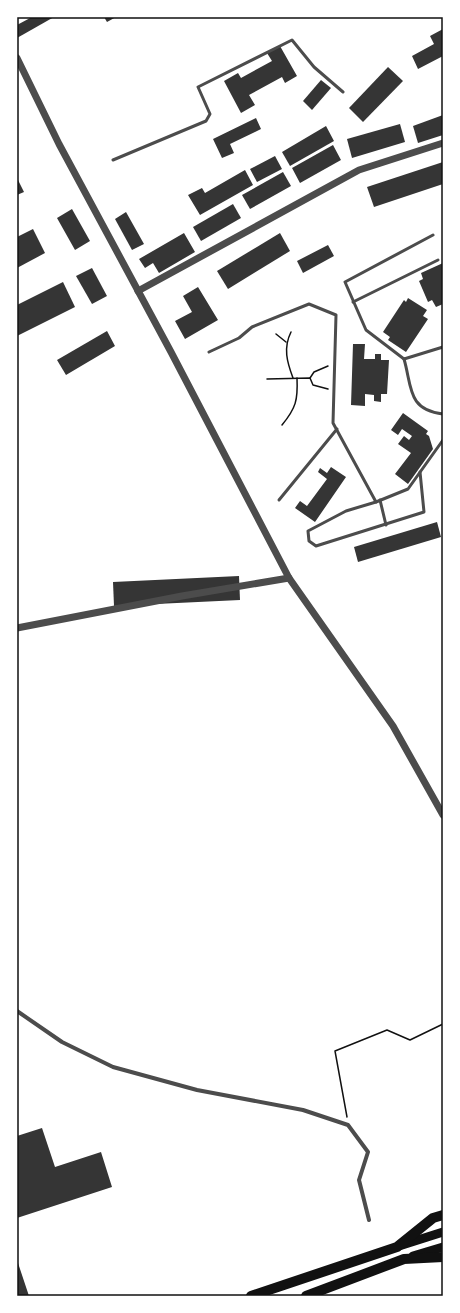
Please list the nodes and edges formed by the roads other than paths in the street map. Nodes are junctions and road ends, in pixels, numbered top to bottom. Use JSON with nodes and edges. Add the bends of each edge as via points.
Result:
{"nodes":[{"id":1,"x":17,"y":58,"type":"edge"},
{"id":2,"x":343,"y":92,"type":"dead end"},
{"id":3,"x":443,"y":144,"type":"edge"},
{"id":4,"x":112,"y":160,"type":"dead end"},
{"id":5,"x":433,"y":236,"type":"dead end"},
{"id":6,"x":438,"y":260,"type":"dead end"},
{"id":7,"x":138,"y":291,"type":"junction"},
{"id":8,"x":353,"y":302,"type":"junction"},
{"id":9,"x":443,"y":347,"type":"edge"},
{"id":10,"x":209,"y":352,"type":"dead end"},
{"id":11,"x":404,"y":359,"type":"junction"},
{"id":12,"x":443,"y":414,"type":"edge"},
{"id":13,"x":337,"y":429,"type":"junction"},
{"id":14,"x":443,"y":440,"type":"edge"},
{"id":15,"x":420,"y":472,"type":"junction"},
{"id":16,"x":280,"y":500,"type":"dead end"},
{"id":17,"x":378,"y":501,"type":"junction"},
{"id":18,"x":386,"y":525,"type":"junction"},
{"id":19,"x":289,"y":578,"type":"junction"},
{"id":20,"x":17,"y":628,"type":"edge"},
{"id":21,"x":443,"y":815,"type":"edge"},
{"id":22,"x":17,"y":1011,"type":"edge"},
{"id":23,"x":443,"y":1215,"type":"edge"},
{"id":24,"x":369,"y":1220,"type":"dead end"},
{"id":25,"x":443,"y":1232,"type":"edge"},
{"id":26,"x":397,"y":1247,"type":"junction"},
{"id":27,"x":443,"y":1247,"type":"edge"},
{"id":28,"x":443,"y":1257,"type":"edge"},
{"id":29,"x":404,"y":1259,"type":"junction"},
{"id":30,"x":251,"y":1296,"type":"edge"},
{"id":31,"x":306,"y":1296,"type":"edge"}],
"edges":[{"from":1,"to":7,"type":"street","via":[[59,144]]},
{"from":2,"to":4,"type":"lane","via":[[314,67],[292,40],[198,87],[210,114],[206,121]]},
{"from":3,"to":7,"type":"street","via":[[358,170]]},
{"from":5,"to":8,"type":"lane","via":[[345,282]]},
{"from":6,"to":8,"type":"lane"},
{"from":7,"to":19,"type":"street"},
{"from":8,"to":11,"type":"lane","via":[[366,330]]},
{"from":9,"to":11,"type":"lane"},
{"from":10,"to":13,"type":"lane","via":[[239,338],[252,328],[309,304],[336,315],[334,423]]},
{"from":11,"to":12,"type":"lane","via":[[409,388],[416,401],[430,412]]},
{"from":13,"to":16,"type":"lane"},
{"from":13,"to":17,"type":"lane"},
{"from":14,"to":15,"type":"lane"},
{"from":15,"to":17,"type":"lane","via":[[408,488]]},
{"from":15,"to":18,"type":"lane","via":[[424,512]]},
{"from":17,"to":18,"type":"lane"},
{"from":17,"to":18,"type":"lane","via":[[346,511],[308,531],[309,541],[316,546]]},
{"from":19,"to":20,"type":"street"},
{"from":19,"to":21,"type":"street","via":[[392,726]]},
{"from":22,"to":24,"type":"street","via":[[62,1042],[114,1067],[197,1090],[304,1110],[348,1125],[368,1152],[359,1180]]},
{"from":23,"to":26,"type":"highway","via":[[433,1218]]},
{"from":25,"to":26,"type":"main road"},
{"from":26,"to":30,"type":"highway"},
{"from":27,"to":29,"type":"main road"},
{"from":28,"to":29,"type":"highway"},
{"from":29,"to":31,"type":"highway"}]}
